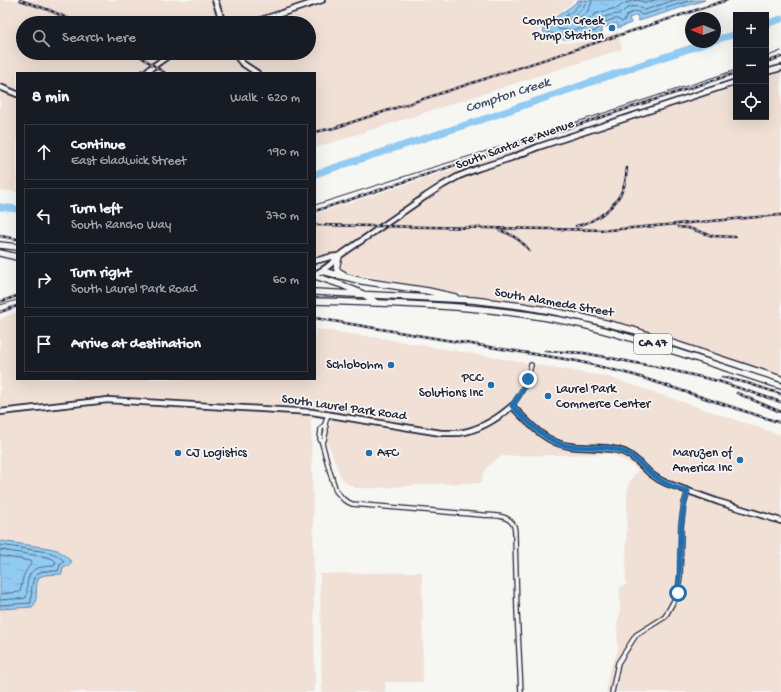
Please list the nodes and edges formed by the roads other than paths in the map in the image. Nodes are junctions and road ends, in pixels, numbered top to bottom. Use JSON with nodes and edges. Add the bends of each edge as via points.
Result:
{"nodes":[{"id":1,"x":216,"y":0,"type":"edge"},
{"id":2,"x":322,"y":0,"type":"edge"},
{"id":3,"x":221,"y":16,"type":"edge"},
{"id":4,"x":273,"y":16,"type":"edge"},
{"id":5,"x":162,"y":60,"type":"edge"},
{"id":6,"x":240,"y":60,"type":"edge"},
{"id":7,"x":781,"y":68,"type":"edge"},
{"id":8,"x":769,"y":71,"type":"edge"},
{"id":9,"x":145,"y":72,"type":"edge"},
{"id":10,"x":256,"y":72,"type":"edge"},
{"id":11,"x":733,"y":83,"type":"edge"},
{"id":12,"x":0,"y":87,"type":"edge"},
{"id":13,"x":16,"y":94,"type":"edge"},
{"id":14,"x":0,"y":245,"type":"edge"},
{"id":15,"x":16,"y":247,"type":"edge"},
{"id":16,"x":0,"y":253,"type":"edge"},
{"id":17,"x":339,"y":256,"type":"junction"},
{"id":18,"x":16,"y":257,"type":"edge"},
{"id":19,"x":316,"y":261,"type":"edge"},
{"id":20,"x":316,"y":269,"type":"edge"},
{"id":21,"x":322,"y":271,"type":"junction"},
{"id":22,"x":316,"y":274,"type":"edge"},
{"id":23,"x":316,"y":275,"type":"edge"},
{"id":24,"x":362,"y":281,"type":"junction"},
{"id":25,"x":316,"y":292,"type":"edge"},
{"id":26,"x":363,"y":294,"type":"junction"},
{"id":27,"x":473,"y":300,"type":"junction"},
{"id":28,"x":316,"y":301,"type":"edge"},
{"id":29,"x":377,"y":303,"type":"junction"},
{"id":30,"x":531,"y":365,"type":"dead end"},
{"id":31,"x":781,"y":379,"type":"edge"},
{"id":32,"x":781,"y":386,"type":"edge"},
{"id":33,"x":512,"y":406,"type":"junction"},
{"id":34,"x":0,"y":412,"type":"edge"},
{"id":35,"x":328,"y":414,"type":"junction"},
{"id":36,"x":688,"y":491,"type":"junction"},
{"id":37,"x":781,"y":521,"type":"edge"},
{"id":38,"x":521,"y":692,"type":"edge"},
{"id":39,"x":612,"y":692,"type":"edge"}],
"edges":[{"from":1,"to":3,"type":"street"},
{"from":2,"to":4,"type":"street"},
{"from":5,"to":9,"type":"street"},
{"from":6,"to":10,"type":"street"},
{"from":7,"to":8,"type":"street"},
{"from":11,"to":17,"type":"street","name":"South Santa Fe Avenue","via":[[473,170],[443,185]]},
{"from":12,"to":13,"type":"street"},
{"from":14,"to":15,"type":"main road"},
{"from":16,"to":18,"type":"main road"},
{"from":17,"to":19,"type":"street"},
{"from":17,"to":21,"type":"street","name":"South Santa Fe Avenue"},
{"from":17,"to":24,"type":"main road","via":[[337,270]]},
{"from":20,"to":21,"type":"street"},
{"from":21,"to":22,"type":"street","name":"South Santa Fe Avenue"},
{"from":21,"to":24,"type":"main road"},
{"from":23,"to":26,"type":"main road"},
{"from":24,"to":27,"type":"main road"},
{"from":25,"to":26,"type":"main road","name":"South Alameda Street","number":"CA 47"},
{"from":26,"to":27,"type":"main road","name":"South Alameda Street","number":"CA 47"},
{"from":26,"to":29,"type":"main road"},
{"from":27,"to":31,"type":"main road","name":"South Alameda Street","number":"CA 47","via":[[528,307],[633,330]]},
{"from":28,"to":29,"type":"main road","name":"South Alameda Street","number":"CA 47"},
{"from":29,"to":32,"type":"main road","name":"South Alameda Street","number":"CA 47","via":[[471,308],[584,325],[630,337]]},
{"from":30,"to":33,"type":"street","name":"South Laurel Park Road","via":[[528,379]]},
{"from":33,"to":35,"type":"street","name":"South Laurel Park Road","via":[[491,422],[458,433],[441,433]]},
{"from":33,"to":36,"type":"street","via":[[533,427],[559,444],[604,447],[626,453],[658,479]]},
{"from":34,"to":35,"type":"street","name":"South Laurel Park Road","via":[[108,400]]},
{"from":35,"to":38,"type":"street","via":[[322,443],[336,491],[344,500],[352,504],[501,516],[510,520],[514,526],[515,536]]},
{"from":36,"to":37,"type":"street"},
{"from":36,"to":39,"type":"street","via":[[681,526],[678,593],[665,617],[636,635],[618,663]]}]}
